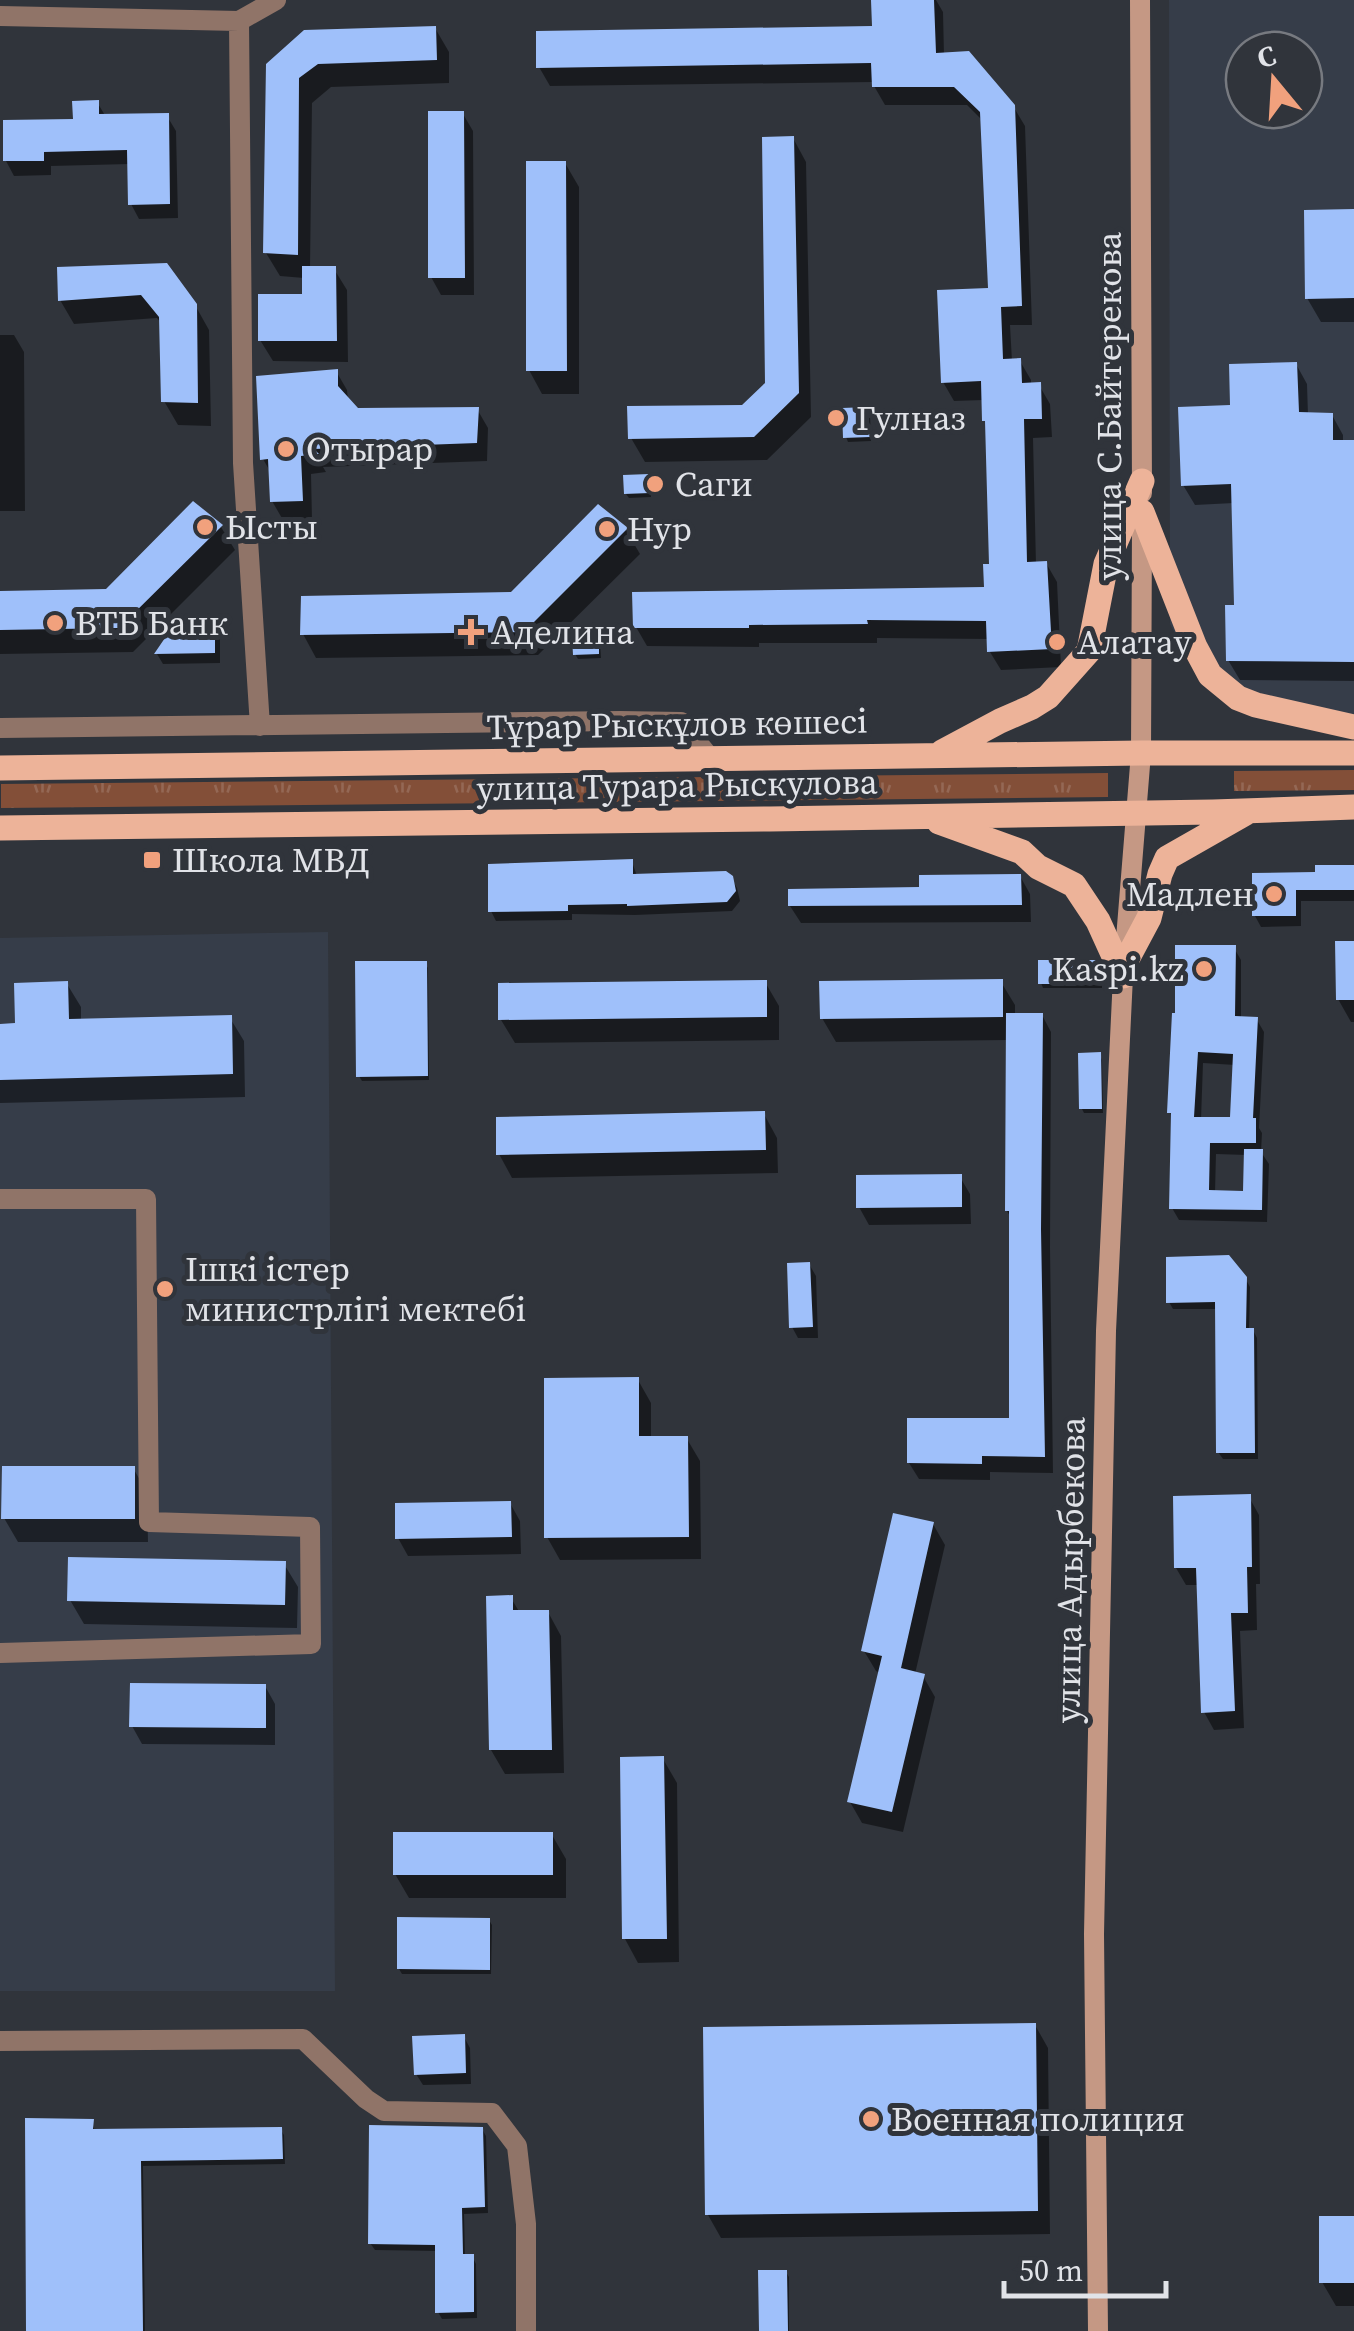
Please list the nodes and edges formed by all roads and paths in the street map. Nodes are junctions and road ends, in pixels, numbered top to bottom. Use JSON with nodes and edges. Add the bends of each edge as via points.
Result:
{"nodes":[{"id":1,"x":276,"y":0,"type":"edge"},
{"id":2,"x":1140,"y":0,"type":"edge"},
{"id":3,"x":27,"y":8,"type":"edge"},
{"id":4,"x":0,"y":16,"type":"edge"},
{"id":5,"x":239,"y":20,"type":"junction"},
{"id":6,"x":1142,"y":481,"type":"junction"},
{"id":7,"x":1142,"y":512,"type":"junction"},
{"id":8,"x":260,"y":726,"type":"junction"},
{"id":9,"x":0,"y":728,"type":"edge"},
{"id":10,"x":1354,"y":728,"type":"edge"},
{"id":11,"x":1141,"y":753,"type":"junction"},
{"id":12,"x":1354,"y":753,"type":"edge"},
{"id":13,"x":935,"y":756,"type":"junction"},
{"id":14,"x":711,"y":759,"type":"junction"},
{"id":15,"x":0,"y":768,"type":"edge"},
{"id":16,"x":1354,"y":807,"type":"edge"},
{"id":17,"x":1252,"y":809,"type":"junction"},
{"id":18,"x":1138,"y":812,"type":"junction"},
{"id":19,"x":920,"y":816,"type":"junction"},
{"id":20,"x":0,"y":828,"type":"edge"},
{"id":21,"x":1124,"y":970,"type":"junction"},
{"id":22,"x":0,"y":1200,"type":"edge"},
{"id":23,"x":0,"y":1654,"type":"edge"},
{"id":24,"x":0,"y":2041,"type":"edge"},
{"id":25,"x":526,"y":2331,"type":"edge"},
{"id":26,"x":1098,"y":2331,"type":"edge"}],
"edges":[{"from":1,"to":5,"type":"street"},
{"from":2,"to":6,"type":"main road","name":"улица С.Байтерекова"},
{"from":3,"to":4,"type":"street"},
{"from":3,"to":5,"type":"street"},
{"from":5,"to":8,"type":"street","via":[[243,463]]},
{"from":6,"to":7,"type":"main road","name":"улица С.Байтерекова"},
{"from":6,"to":13,"type":"main road","via":[[1106,564],[1089,650],[1048,697]]},
{"from":7,"to":10,"type":"main road","via":[[1210,676],[1256,705]]},
{"from":7,"to":11,"type":"main road","name":"улица С.Байтерекова"},
{"from":8,"to":9,"type":"street"},
{"from":8,"to":14,"type":"street","via":[[681,722]]},
{"from":11,"to":12,"type":"main road","name":"Тұрар Рыскұлов көшесі"},
{"from":11,"to":13,"type":"main road","name":"Тұрар Рыскұлов көшесі"},
{"from":11,"to":18,"type":"main road","name":"улица С.Байтерекова"},
{"from":13,"to":14,"type":"main road","name":"Тұрар Рыскұлов көшесі"},
{"from":14,"to":15,"type":"main road","name":"Тұрар Рыскұлов көшесі"},
{"from":16,"to":17,"type":"main road","name":"улица Турара Рыскулова"},
{"from":17,"to":18,"type":"main road","name":"улица Турара Рыскулова"},
{"from":17,"to":21,"type":"main road","via":[[1168,858]]},
{"from":18,"to":19,"type":"main road","name":"улица Турара Рыскулова"},
{"from":18,"to":21,"type":"main road","name":"улица Адырбекова"},
{"from":19,"to":20,"type":"main road","name":"улица Турара Рыскулова"},
{"from":19,"to":21,"type":"main road","via":[[1022,852],[1074,885]]},
{"from":21,"to":26,"type":"main road","name":"улица Адырбекова","via":[[1106,1331],[1095,1914]]},
{"from":22,"to":23,"type":"street","via":[[146,1198],[149,1522],[310,1527],[311,1644]]},
{"from":24,"to":25,"type":"street","via":[[302,2039],[384,2111],[492,2112],[517,2146],[526,2224]]}]}
